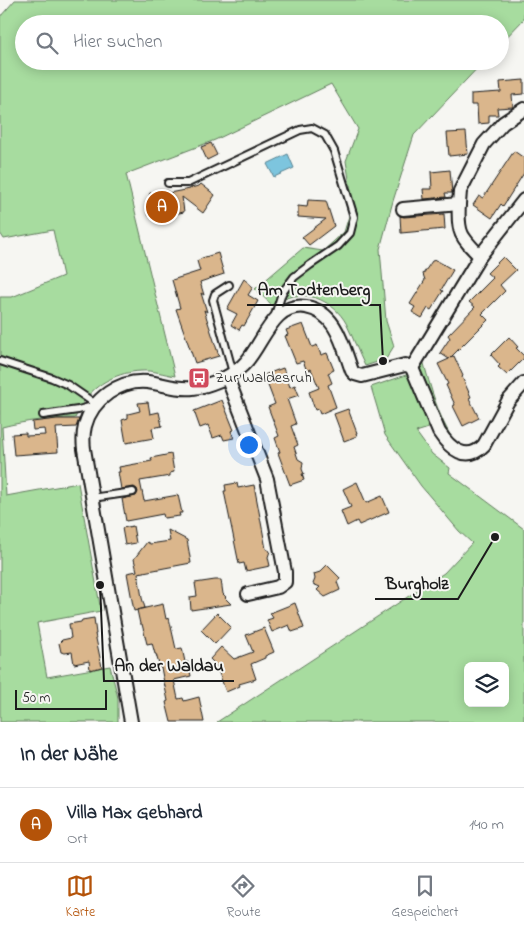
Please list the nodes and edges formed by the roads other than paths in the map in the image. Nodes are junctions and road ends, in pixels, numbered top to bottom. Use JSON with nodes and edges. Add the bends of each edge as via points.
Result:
{"nodes":[{"id":1,"x":524,"y":109,"type":"edge"},
{"id":2,"x":168,"y":183,"type":"dead end"},
{"id":3,"x":524,"y":200,"type":"edge"},
{"id":4,"x":459,"y":204,"type":"junction"},
{"id":5,"x":403,"y":209,"type":"dead end"},
{"id":6,"x":480,"y":256,"type":"junction"},
{"id":7,"x":229,"y":285,"type":"dead end"},
{"id":8,"x":273,"y":321,"type":"junction"},
{"id":9,"x":0,"y":361,"type":"edge"},
{"id":10,"x":412,"y":368,"type":"junction"},
{"id":11,"x":230,"y":375,"type":"junction"},
{"id":12,"x":524,"y":383,"type":"edge"},
{"id":13,"x":97,"y":405,"type":"junction"},
{"id":14,"x":43,"y":415,"type":"dead end"},
{"id":15,"x":133,"y":492,"type":"dead end"},
{"id":16,"x":92,"y":498,"type":"junction"},
{"id":17,"x":248,"y":594,"type":"dead end"},
{"id":18,"x":131,"y":722,"type":"edge"}],
"edges":[{"from":1,"to":4,"type":"street","via":[[503,122],[484,144],[460,191]]},
{"from":2,"to":8,"type":"lane","via":[[188,183],[300,130],[312,128],[325,135],[334,151],[354,217],[350,233],[338,246],[294,277],[282,293]]},
{"from":3,"to":6,"type":"street"},
{"from":4,"to":5,"type":"street"},
{"from":4,"to":6,"type":"street","via":[[458,224],[464,240]]},
{"from":6,"to":10,"type":"street"},
{"from":7,"to":11,"type":"lane","via":[[215,294],[213,300]]},
{"from":8,"to":10,"type":"street","via":[[289,308],[313,309],[332,322],[355,374],[362,376],[405,365]]},
{"from":8,"to":11,"type":"street","via":[[246,362]]},
{"from":9,"to":13,"type":"lane","via":[[68,385]]},
{"from":10,"to":12,"type":"street","via":[[439,432],[451,447],[465,453],[472,453],[484,445],[508,401]]},
{"from":11,"to":13,"type":"street","via":[[192,388],[134,382],[112,390]]},
{"from":11,"to":17,"type":"street","via":[[267,479],[285,572],[285,582],[278,587]]},
{"from":13,"to":14,"type":"lane"},
{"from":13,"to":16,"type":"street","via":[[85,425],[83,436]]},
{"from":15,"to":16,"type":"lane"},
{"from":16,"to":18,"type":"street"}]}
